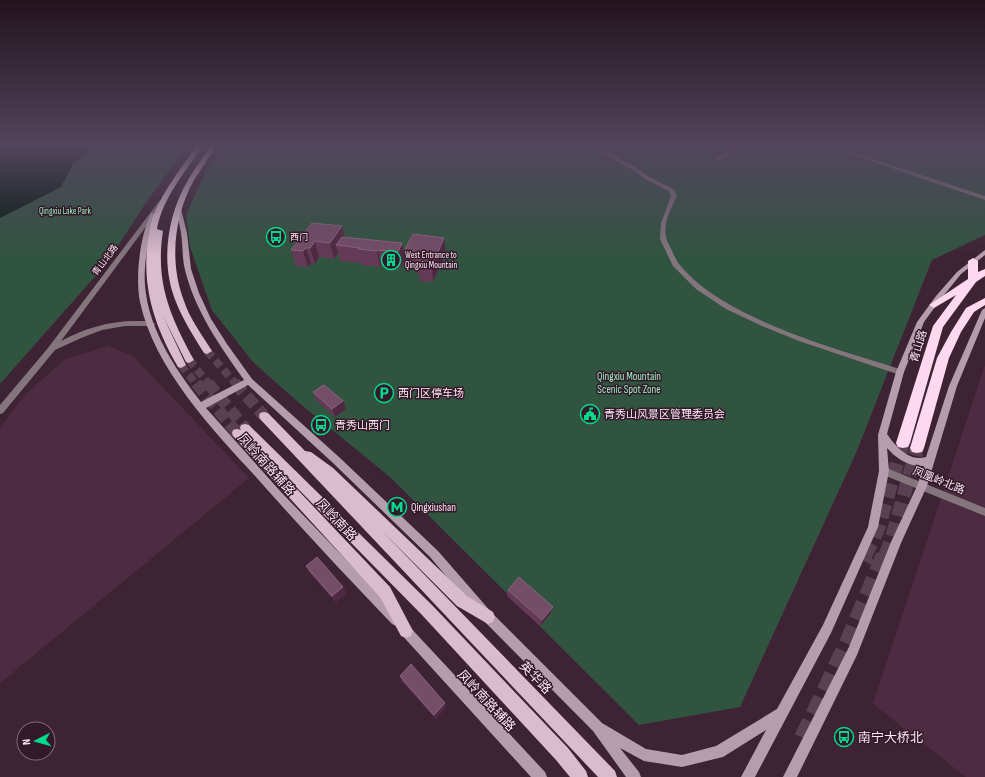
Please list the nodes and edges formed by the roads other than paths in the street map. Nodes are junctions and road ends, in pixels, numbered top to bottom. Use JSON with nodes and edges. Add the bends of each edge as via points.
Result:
{"nodes":[{"id":1,"x":174,"y":183,"type":"edge"},
{"id":2,"x":174,"y":183,"type":"edge"},
{"id":3,"x":175,"y":183,"type":"edge"},
{"id":4,"x":190,"y":183,"type":"edge"},
{"id":5,"x":658,"y":183,"type":"edge"},
{"id":6,"x":941,"y":183,"type":"edge"},
{"id":7,"x":985,"y":198,"type":"edge"},
{"id":8,"x":178,"y":210,"type":"junction"},
{"id":9,"x":152,"y":214,"type":"junction"},
{"id":10,"x":985,"y":252,"type":"edge"},
{"id":11,"x":973,"y":261,"type":"junction"},
{"id":12,"x":985,"y":272,"type":"edge"},
{"id":13,"x":973,"y":280,"type":"junction"},
{"id":14,"x":985,"y":301,"type":"edge"},
{"id":15,"x":934,"y":305,"type":"junction"},
{"id":16,"x":985,"y":310,"type":"edge"},
{"id":17,"x":151,"y":324,"type":"junction"},
{"id":18,"x":51,"y":350,"type":"junction"},
{"id":19,"x":207,"y":351,"type":"tunnel mouth"},
{"id":20,"x":189,"y":360,"type":"tunnel mouth"},
{"id":21,"x":181,"y":364,"type":"tunnel mouth"},
{"id":22,"x":900,"y":372,"type":"junction"},
{"id":23,"x":249,"y":381,"type":"junction"},
{"id":24,"x":200,"y":407,"type":"junction"},
{"id":25,"x":0,"y":411,"type":"edge"},
{"id":26,"x":264,"y":416,"type":"tunnel mouth"},
{"id":27,"x":882,"y":435,"type":"junction"},
{"id":28,"x":903,"y":442,"type":"tunnel mouth"},
{"id":29,"x":289,"y":443,"type":"junction"},
{"id":30,"x":917,"y":448,"type":"tunnel mouth"},
{"id":31,"x":930,"y":460,"type":"junction"},
{"id":32,"x":884,"y":471,"type":"junction"},
{"id":33,"x":922,"y":486,"type":"junction"},
{"id":34,"x":985,"y":512,"type":"edge"},
{"id":35,"x":439,"y":600,"type":"joint"},
{"id":36,"x":488,"y":617,"type":"junction"},
{"id":37,"x":406,"y":631,"type":"junction"},
{"id":38,"x":784,"y":712,"type":"junction"},
{"id":39,"x":597,"y":727,"type":"junction"},
{"id":40,"x":540,"y":777,"type":"edge"},
{"id":41,"x":580,"y":777,"type":"edge"},
{"id":42,"x":609,"y":777,"type":"edge"},
{"id":43,"x":634,"y":777,"type":"edge"},
{"id":44,"x":748,"y":777,"type":"edge"},
{"id":45,"x":790,"y":777,"type":"edge"}],
"edges":[{"from":1,"to":9,"type":"street","name":"青山北路"},
{"from":2,"to":21,"type":"main road","via":[[157,215],[150,244],[148,272],[153,301],[164,332]]},
{"from":3,"to":20,"type":"main road","via":[[157,239],[156,270],[161,299]]},
{"from":4,"to":8,"type":"main road"},
{"from":5,"to":22,"type":"street","via":[[671,190],[674,196],[665,219],[663,238],[671,258],[693,284],[726,307],[771,329]]},
{"from":6,"to":7,"type":"street"},
{"from":8,"to":19,"type":"main road","via":[[171,247],[173,272],[179,298]]},
{"from":8,"to":23,"type":"street","via":[[184,233],[188,268],[196,293],[210,324]]},
{"from":9,"to":17,"type":"street","name":"凤岭南路辅路","via":[[142,252],[141,274],[144,303]]},
{"from":9,"to":18,"type":"street","name":"青山北路"},
{"from":10,"to":11,"type":"street"},
{"from":11,"to":13,"type":"highway"},
{"from":11,"to":15,"type":"street"},
{"from":12,"to":13,"type":"highway","name":"青山路"},
{"from":13,"to":15,"type":"highway"},
{"from":13,"to":28,"type":"highway","name":"青山路","via":[[938,326]]},
{"from":14,"to":30,"type":"highway","via":[[970,310],[943,358]]},
{"from":15,"to":22,"type":"street","via":[[921,322]]},
{"from":16,"to":31,"type":"street","via":[[953,386]]},
{"from":17,"to":18,"type":"street","name":"青山北路","via":[[103,327],[76,336]]},
{"from":17,"to":24,"type":"street","name":"凤岭南路辅路","via":[[177,374]]},
{"from":18,"to":25,"type":"street","name":"青山北路"},
{"from":22,"to":27,"type":"street"},
{"from":23,"to":24,"type":"street"},
{"from":23,"to":36,"type":"street","via":[[434,554]]},
{"from":24,"to":37,"type":"street","name":"凤岭南路辅路","via":[[296,517]]},
{"from":26,"to":29,"type":"main road","name":"凤岭南路"},
{"from":27,"to":31,"type":"street","via":[[894,450],[908,459],[920,463]]},
{"from":27,"to":32,"type":"street"},
{"from":29,"to":35,"type":"main road","name":"凤岭南路"},
{"from":29,"to":36,"type":"main road","via":[[329,471],[462,600]]},
{"from":31,"to":33,"type":"street"},
{"from":32,"to":33,"type":"street","name":"凤凰岭北路"},
{"from":32,"to":38,"type":"street","via":[[873,527],[827,629]]},
{"from":33,"to":34,"type":"street","name":"凤凰岭北路"},
{"from":33,"to":45,"type":"street","via":[[896,542],[853,651]]},
{"from":35,"to":42,"type":"main road","name":"英华路"},
{"from":36,"to":39,"type":"street"},
{"from":37,"to":40,"type":"street","name":"凤岭南路辅路"},
{"from":37,"to":41,"type":"main road","name":"凤岭南路","via":[[385,592],[241,431],[427,610],[562,754]]},
{"from":38,"to":39,"type":"street","via":[[718,752],[682,761],[644,755]]},
{"from":38,"to":44,"type":"street"},
{"from":39,"to":43,"type":"street"}]}
